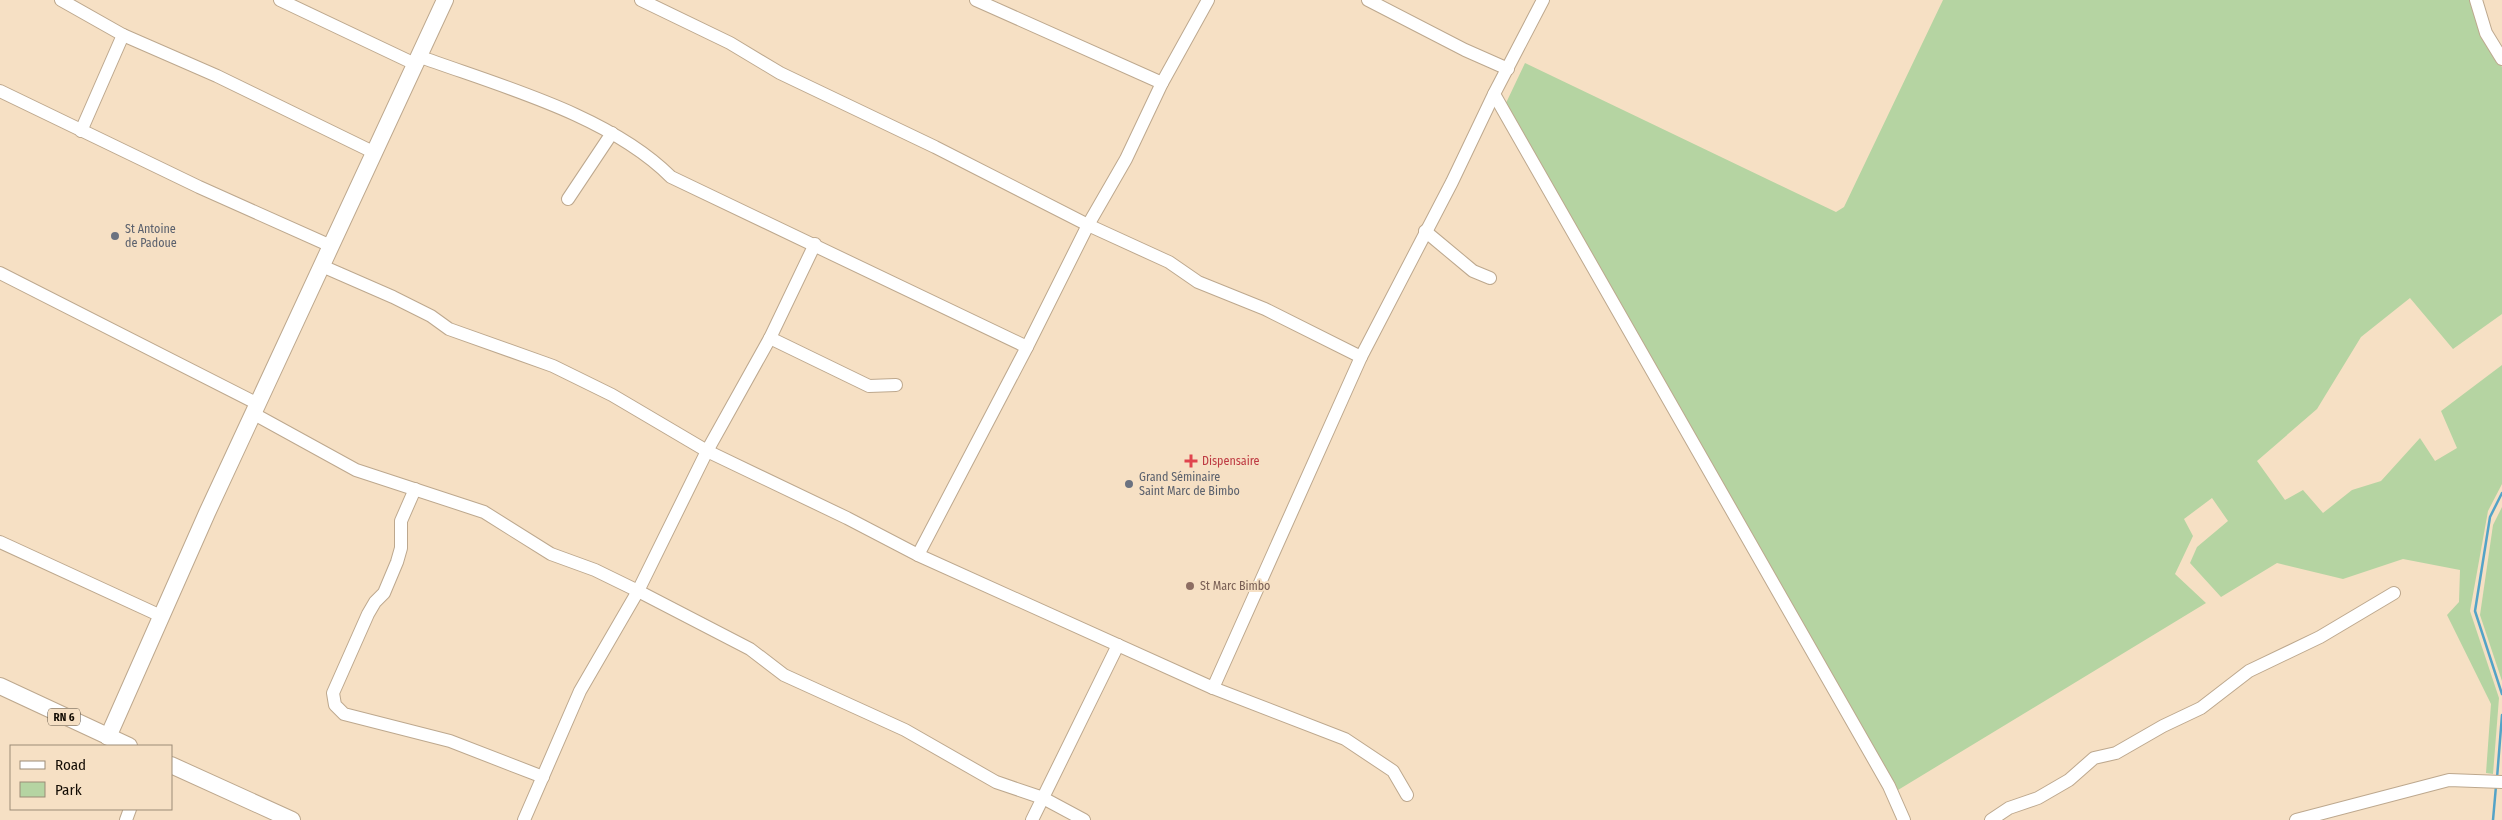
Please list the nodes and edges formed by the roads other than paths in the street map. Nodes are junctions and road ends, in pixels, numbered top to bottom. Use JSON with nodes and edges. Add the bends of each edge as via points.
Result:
{"nodes":[{"id":1,"x":61,"y":0,"type":"edge"},
{"id":2,"x":280,"y":0,"type":"edge"},
{"id":3,"x":445,"y":0,"type":"edge"},
{"id":4,"x":640,"y":0,"type":"edge"},
{"id":5,"x":976,"y":0,"type":"edge"},
{"id":6,"x":1208,"y":0,"type":"edge"},
{"id":7,"x":1368,"y":0,"type":"edge"},
{"id":8,"x":1542,"y":0,"type":"edge"},
{"id":9,"x":2476,"y":0,"type":"edge"},
{"id":10,"x":123,"y":35,"type":"junction"},
{"id":11,"x":2502,"y":59,"type":"edge"},
{"id":12,"x":416,"y":60,"type":"junction"},
{"id":13,"x":1508,"y":69,"type":"junction"},
{"id":14,"x":1162,"y":83,"type":"junction"},
{"id":15,"x":0,"y":91,"type":"edge"},
{"id":16,"x":1494,"y":94,"type":"junction"},
{"id":17,"x":81,"y":131,"type":"junction"},
{"id":18,"x":612,"y":133,"type":"junction"},
{"id":19,"x":373,"y":152,"type":"junction"},
{"id":20,"x":568,"y":199,"type":"dead end"},
{"id":21,"x":1088,"y":226,"type":"junction"},
{"id":22,"x":1425,"y":231,"type":"junction"},
{"id":23,"x":815,"y":244,"type":"junction"},
{"id":24,"x":331,"y":246,"type":"junction"},
{"id":25,"x":322,"y":266,"type":"junction"},
{"id":26,"x":0,"y":273,"type":"edge"},
{"id":27,"x":1490,"y":278,"type":"dead end"},
{"id":28,"x":770,"y":338,"type":"junction"},
{"id":29,"x":1027,"y":347,"type":"junction"},
{"id":30,"x":1361,"y":356,"type":"junction"},
{"id":31,"x":896,"y":385,"type":"dead end"},
{"id":32,"x":256,"y":409,"type":"junction"},
{"id":33,"x":707,"y":451,"type":"junction"},
{"id":34,"x":415,"y":490,"type":"junction"},
{"id":35,"x":0,"y":542,"type":"edge"},
{"id":36,"x":918,"y":555,"type":"junction"},
{"id":37,"x":638,"y":590,"type":"junction"},
{"id":38,"x":2394,"y":593,"type":"dead end"},
{"id":39,"x":161,"y":616,"type":"junction"},
{"id":40,"x":1118,"y":646,"type":"junction"},
{"id":41,"x":0,"y":686,"type":"edge"},
{"id":42,"x":1213,"y":688,"type":"junction"},
{"id":43,"x":108,"y":737,"type":"junction"},
{"id":44,"x":127,"y":745,"type":"edge"},
{"id":45,"x":172,"y":765,"type":"edge"},
{"id":46,"x":1886,"y":769,"type":"dead end"},
{"id":47,"x":543,"y":777,"type":"junction"},
{"id":48,"x":2496,"y":782,"type":"edge"},
{"id":49,"x":1889,"y":786,"type":"junction"},
{"id":50,"x":1407,"y":796,"type":"dead end"},
{"id":51,"x":1042,"y":798,"type":"junction"},
{"id":52,"x":2010,"y":814,"type":"edge"},
{"id":53,"x":292,"y":820,"type":"edge"},
{"id":54,"x":524,"y":820,"type":"edge"},
{"id":55,"x":1032,"y":820,"type":"edge"},
{"id":56,"x":1084,"y":820,"type":"edge"},
{"id":57,"x":1904,"y":820,"type":"edge"},
{"id":58,"x":1990,"y":820,"type":"edge"},
{"id":59,"x":2296,"y":820,"type":"edge"}],
"edges":[{"from":1,"to":10,"type":"street"},
{"from":2,"to":12,"type":"street"},
{"from":3,"to":12,"type":"main road"},
{"from":4,"to":21,"type":"street"},
{"from":5,"to":14,"type":"street"},
{"from":6,"to":14,"type":"street"},
{"from":7,"to":13,"type":"street"},
{"from":8,"to":13,"type":"street"},
{"from":9,"to":11,"type":"street","via":[[2486,33]]},
{"from":10,"to":17,"type":"street"},
{"from":10,"to":19,"type":"street","via":[[217,76]]},
{"from":12,"to":18,"type":"street","via":[[543,101]]},
{"from":12,"to":19,"type":"main road"},
{"from":13,"to":16,"type":"street"},
{"from":14,"to":21,"type":"street","via":[[1126,159]]},
{"from":15,"to":17,"type":"street"},
{"from":16,"to":22,"type":"street"},
{"from":16,"to":49,"type":"street"},
{"from":17,"to":24,"type":"street"},
{"from":18,"to":20,"type":"street"},
{"from":18,"to":23,"type":"street","via":[[652,158],[671,177]]},
{"from":19,"to":24,"type":"main road"},
{"from":21,"to":29,"type":"street"},
{"from":21,"to":30,"type":"street","via":[[1170,262],[1198,282],[1265,309]]},
{"from":22,"to":27,"type":"street","via":[[1473,271]]},
{"from":22,"to":30,"type":"street"},
{"from":23,"to":28,"type":"street"},
{"from":23,"to":29,"type":"street"},
{"from":24,"to":25,"type":"main road"},
{"from":25,"to":32,"type":"main road"},
{"from":25,"to":33,"type":"street","via":[[393,296],[449,329],[578,378]]},
{"from":26,"to":32,"type":"street"},
{"from":28,"to":31,"type":"street","via":[[869,386]]},
{"from":28,"to":33,"type":"street"},
{"from":29,"to":36,"type":"street"},
{"from":30,"to":42,"type":"street"},
{"from":32,"to":34,"type":"street","via":[[356,470]]},
{"from":32,"to":39,"type":"main road"},
{"from":33,"to":36,"type":"street"},
{"from":33,"to":37,"type":"street"},
{"from":34,"to":37,"type":"street","via":[[484,512],[551,554]]},
{"from":34,"to":47,"type":"street","via":[[401,520],[401,548],[397,562],[384,593],[368,614],[332,693],[335,704],[344,714],[450,741]]},
{"from":35,"to":39,"type":"street"},
{"from":36,"to":40,"type":"street"},
{"from":37,"to":47,"type":"street","via":[[580,691]]},
{"from":37,"to":51,"type":"street","via":[[750,648],[784,675],[906,730],[996,782]]},
{"from":38,"to":52,"type":"street","via":[[2320,637],[2250,671],[2201,708],[2116,753],[2094,758],[2069,780]]},
{"from":39,"to":43,"type":"main road"},
{"from":40,"to":42,"type":"street"},
{"from":40,"to":51,"type":"street"},
{"from":41,"to":43,"type":"main road","number":"RN 6"},
{"from":42,"to":50,"type":"street","via":[[1345,739],[1393,771]]},
{"from":43,"to":44,"type":"main road","number":"RN 6"},
{"from":45,"to":53,"type":"main road"},
{"from":46,"to":49,"type":"street"},
{"from":47,"to":54,"type":"street"},
{"from":48,"to":59,"type":"street","via":[[2443,781]]},
{"from":49,"to":57,"type":"street"},
{"from":51,"to":55,"type":"street"},
{"from":51,"to":56,"type":"street"},
{"from":52,"to":58,"type":"street"}]}
